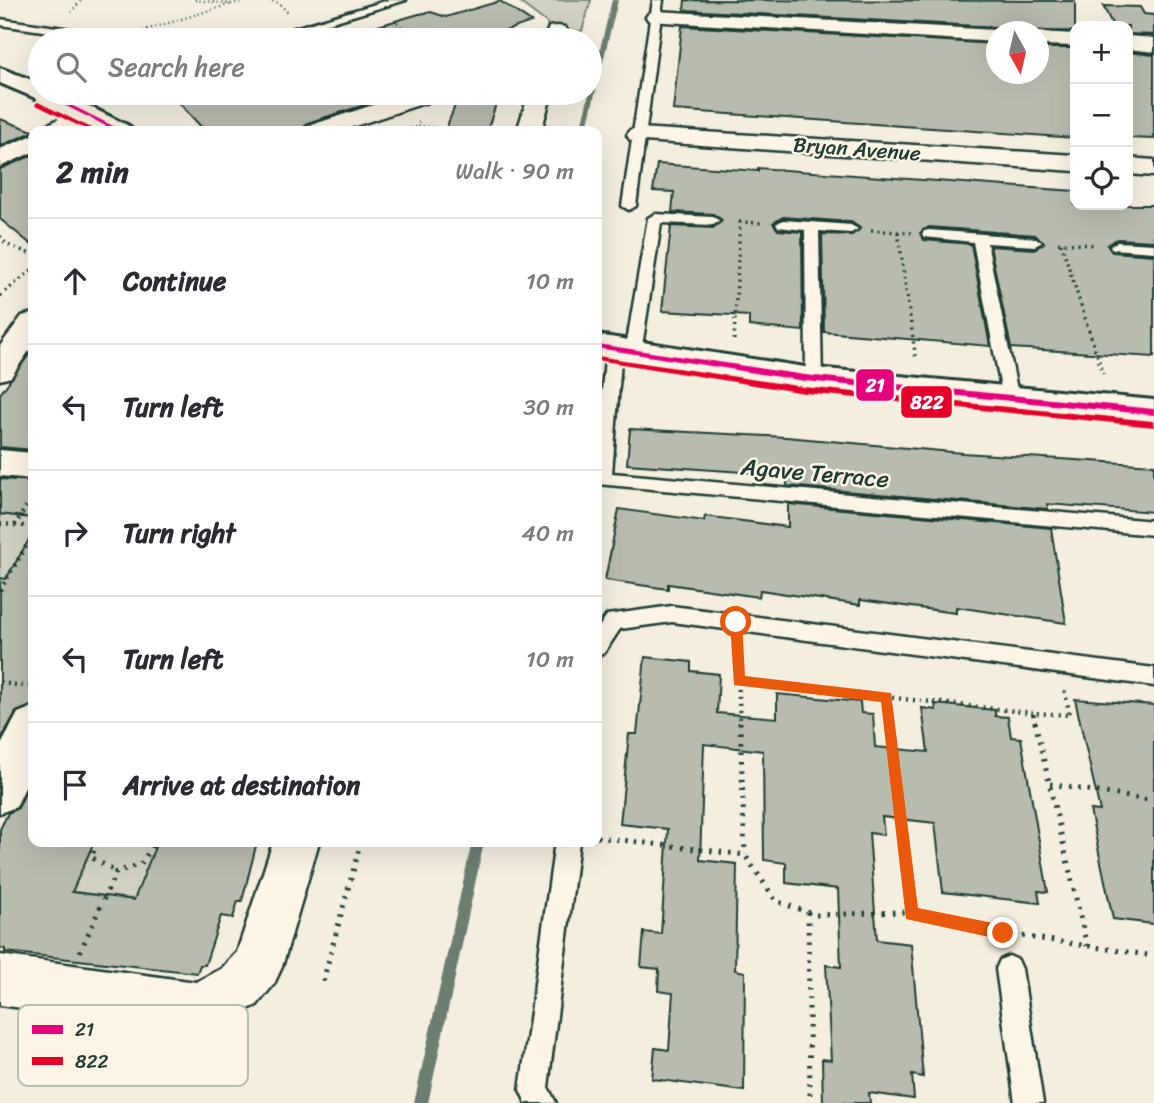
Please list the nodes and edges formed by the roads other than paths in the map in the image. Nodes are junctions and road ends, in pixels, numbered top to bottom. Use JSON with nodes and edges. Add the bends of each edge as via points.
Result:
{"nodes":[{"id":1,"x":401,"y":0,"type":"edge"},
{"id":2,"x":657,"y":8,"type":"edge"},
{"id":3,"x":0,"y":22,"type":"edge"},
{"id":4,"x":45,"y":28,"type":"edge"},
{"id":5,"x":302,"y":28,"type":"edge"},
{"id":6,"x":986,"y":35,"type":"edge"},
{"id":7,"x":1049,"y":39,"type":"edge"},
{"id":8,"x":1070,"y":40,"type":"edge"},
{"id":9,"x":1133,"y":43,"type":"edge"},
{"id":10,"x":1154,"y":45,"type":"edge"},
{"id":11,"x":0,"y":75,"type":"edge"},
{"id":12,"x":28,"y":86,"type":"edge"},
{"id":13,"x":86,"y":105,"type":"edge"},
{"id":14,"x":88,"y":105,"type":"edge"},
{"id":15,"x":396,"y":105,"type":"edge"},
{"id":16,"x":537,"y":105,"type":"edge"},
{"id":17,"x":59,"y":126,"type":"edge"},
{"id":18,"x":114,"y":126,"type":"edge"},
{"id":19,"x":332,"y":126,"type":"edge"},
{"id":20,"x":530,"y":126,"type":"edge"},
{"id":21,"x":639,"y":135,"type":"junction"},
{"id":22,"x":28,"y":145,"type":"edge"},
{"id":23,"x":0,"y":159,"type":"edge"},
{"id":24,"x":1070,"y":163,"type":"edge"},
{"id":25,"x":1133,"y":166,"type":"edge"},
{"id":26,"x":1154,"y":168,"type":"edge"},
{"id":27,"x":629,"y":206,"type":"dead end"},
{"id":28,"x":713,"y":221,"type":"road end"},
{"id":29,"x":783,"y":224,"type":"road end"},
{"id":30,"x":813,"y":228,"type":"junction"},
{"id":31,"x":851,"y":229,"type":"road end"},
{"id":32,"x":929,"y":234,"type":"road end"},
{"id":33,"x":979,"y":237,"type":"junction"},
{"id":34,"x":1035,"y":242,"type":"road end"},
{"id":35,"x":1117,"y":246,"type":"road end"},
{"id":36,"x":1150,"y":248,"type":"edge"},
{"id":37,"x":1154,"y":267,"type":"edge"},
{"id":38,"x":28,"y":330,"type":"edge"},
{"id":39,"x":614,"y":350,"type":"edge"},
{"id":40,"x":0,"y":369,"type":"edge"},
{"id":41,"x":814,"y":380,"type":"junction"},
{"id":42,"x":1011,"y":399,"type":"junction"},
{"id":43,"x":1154,"y":411,"type":"edge"},
{"id":44,"x":0,"y":463,"type":"edge"},
{"id":45,"x":28,"y":466,"type":"edge"},
{"id":46,"x":1154,"y":528,"type":"edge"},
{"id":47,"x":602,"y":639,"type":"edge"},
{"id":48,"x":1154,"y":677,"type":"edge"},
{"id":49,"x":28,"y":736,"type":"edge"},
{"id":50,"x":0,"y":792,"type":"edge"},
{"id":51,"x":294,"y":847,"type":"edge"},
{"id":52,"x":566,"y":847,"type":"edge"},
{"id":53,"x":1009,"y":969,"type":"dead end"},
{"id":54,"x":0,"y":981,"type":"edge"},
{"id":55,"x":183,"y":1005,"type":"edge"},
{"id":56,"x":202,"y":1005,"type":"edge"},
{"id":57,"x":542,"y":1103,"type":"edge"},
{"id":58,"x":1029,"y":1103,"type":"edge"}],
"edges":[{"from":1,"to":5,"type":"lane"},
{"from":2,"to":6,"type":"street"},
{"from":2,"to":21,"type":"lane"},
{"from":3,"to":4,"type":"lane"},
{"from":7,"to":8,"type":"street"},
{"from":9,"to":10,"type":"street"},
{"from":11,"to":12,"type":"main road"},
{"from":13,"to":17,"type":"street"},
{"from":14,"to":18,"type":"main road"},
{"from":15,"to":19,"type":"street"},
{"from":16,"to":20,"type":"street"},
{"from":21,"to":24,"type":"street","name":"Bryan Avenue"},
{"from":21,"to":27,"type":"lane"},
{"from":22,"to":23,"type":"street"},
{"from":25,"to":26,"type":"street"},
{"from":28,"to":39,"type":"lane","via":[[655,218]]},
{"from":29,"to":30,"type":"lane"},
{"from":30,"to":31,"type":"lane"},
{"from":30,"to":41,"type":"lane"},
{"from":32,"to":33,"type":"lane"},
{"from":33,"to":34,"type":"lane"},
{"from":33,"to":42,"type":"lane"},
{"from":35,"to":36,"type":"lane"},
{"from":36,"to":37,"type":"lane"},
{"from":38,"to":40,"type":"street"},
{"from":39,"to":41,"type":"main road"},
{"from":39,"to":46,"type":"lane","name":"Agave Terrace","via":[[602,479]]},
{"from":41,"to":42,"type":"main road"},
{"from":42,"to":43,"type":"main road"},
{"from":44,"to":45,"type":"street"},
{"from":47,"to":48,"type":"lane","via":[[614,621],[672,614]]},
{"from":49,"to":50,"type":"street"},
{"from":51,"to":56,"type":"street","via":[[257,967],[239,988]]},
{"from":52,"to":57,"type":"lane","via":[[534,1090]]},
{"from":53,"to":58,"type":"lane"},
{"from":54,"to":55,"type":"street"}]}
